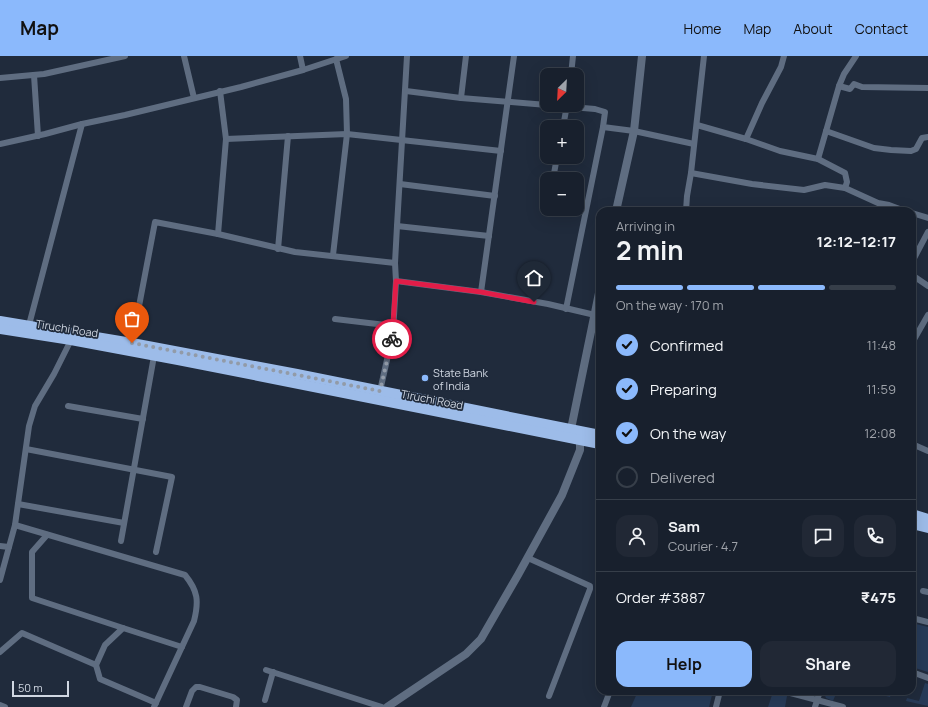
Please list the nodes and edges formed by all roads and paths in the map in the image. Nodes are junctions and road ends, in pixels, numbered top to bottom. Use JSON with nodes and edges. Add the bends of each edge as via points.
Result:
{"nodes":[{"id":1,"x":125,"y":56,"type":"edge"},
{"id":2,"x":184,"y":56,"type":"edge"},
{"id":3,"x":300,"y":56,"type":"edge"},
{"id":4,"x":346,"y":56,"type":"edge"},
{"id":5,"x":407,"y":56,"type":"edge"},
{"id":6,"x":466,"y":56,"type":"edge"},
{"id":7,"x":514,"y":56,"type":"edge"},
{"id":8,"x":573,"y":56,"type":"edge"},
{"id":9,"x":642,"y":56,"type":"edge"},
{"id":10,"x":704,"y":56,"type":"edge"},
{"id":11,"x":784,"y":56,"type":"edge"},
{"id":12,"x":856,"y":56,"type":"edge"},
{"id":13,"x":336,"y":60,"type":"junction"},
{"id":14,"x":572,"y":68,"type":"edge"},
{"id":15,"x":303,"y":70,"type":"junction"},
{"id":16,"x":34,"y":75,"type":"junction"},
{"id":17,"x":0,"y":78,"type":"edge"},
{"id":18,"x":839,"y":86,"type":"junction"},
{"id":19,"x":928,"y":88,"type":"edge"},
{"id":20,"x":220,"y":91,"type":"junction"},
{"id":21,"x":406,"y":91,"type":"junction"},
{"id":22,"x":194,"y":98,"type":"junction"},
{"id":23,"x":461,"y":98,"type":"junction"},
{"id":24,"x":508,"y":102,"type":"junction"},
{"id":25,"x":540,"y":104,"type":"edge"},
{"id":26,"x":584,"y":108,"type":"edge"},
{"id":27,"x":82,"y":124,"type":"junction"},
{"id":28,"x":696,"y":125,"type":"junction"},
{"id":29,"x":603,"y":127,"type":"junction"},
{"id":30,"x":634,"y":131,"type":"junction"},
{"id":31,"x":826,"y":131,"type":"junction"},
{"id":32,"x":347,"y":134,"type":"junction"},
{"id":33,"x":38,"y":136,"type":"junction"},
{"id":34,"x":288,"y":136,"type":"junction"},
{"id":35,"x":928,"y":137,"type":"edge"},
{"id":36,"x":746,"y":138,"type":"junction"},
{"id":37,"x":226,"y":139,"type":"junction"},
{"id":38,"x":402,"y":140,"type":"junction"},
{"id":39,"x":0,"y":144,"type":"edge"},
{"id":40,"x":694,"y":144,"type":"junction"},
{"id":41,"x":501,"y":150,"type":"junction"},
{"id":42,"x":818,"y":159,"type":"junction"},
{"id":43,"x":691,"y":173,"type":"junction"},
{"id":44,"x":400,"y":184,"type":"junction"},
{"id":45,"x":845,"y":188,"type":"junction"},
{"id":46,"x":494,"y":196,"type":"junction"},
{"id":47,"x":617,"y":207,"type":"edge"},
{"id":48,"x":686,"y":207,"type":"edge"},
{"id":49,"x":894,"y":207,"type":"edge"},
{"id":50,"x":916,"y":215,"type":"edge"},
{"id":51,"x":928,"y":218,"type":"edge"},
{"id":52,"x":397,"y":226,"type":"junction"},
{"id":53,"x":928,"y":232,"type":"edge"},
{"id":54,"x":218,"y":234,"type":"junction"},
{"id":55,"x":489,"y":236,"type":"junction"},
{"id":56,"x":278,"y":249,"type":"junction"},
{"id":57,"x":916,"y":255,"type":"edge"},
{"id":58,"x":333,"y":256,"type":"junction"},
{"id":59,"x":395,"y":264,"type":"junction"},
{"id":60,"x":916,"y":278,"type":"edge"},
{"id":61,"x":396,"y":281,"type":"junction"},
{"id":62,"x":928,"y":286,"type":"edge"},
{"id":63,"x":481,"y":292,"type":"junction"},
{"id":64,"x":566,"y":309,"type":"junction"},
{"id":65,"x":596,"y":310,"type":"edge"},
{"id":66,"x":595,"y":315,"type":"junction"},
{"id":67,"x":928,"y":315,"type":"edge"},
{"id":68,"x":335,"y":319,"type":"dead end"},
{"id":69,"x":0,"y":321,"type":"edge"},
{"id":70,"x":29,"y":325,"type":"junction"},
{"id":71,"x":394,"y":326,"type":"junction"},
{"id":72,"x":0,"y":329,"type":"edge"},
{"id":73,"x":916,"y":336,"type":"edge"},
{"id":74,"x":71,"y":340,"type":"junction"},
{"id":75,"x":132,"y":343,"type":"junction"},
{"id":76,"x":154,"y":356,"type":"junction"},
{"id":77,"x":380,"y":391,"type":"junction"},
{"id":78,"x":68,"y":406,"type":"dead end"},
{"id":79,"x":143,"y":419,"type":"junction"},
{"id":80,"x":570,"y":429,"type":"junction"},
{"id":81,"x":596,"y":435,"type":"edge"},
{"id":82,"x":580,"y":440,"type":"junction"},
{"id":83,"x":596,"y":443,"type":"edge"},
{"id":84,"x":916,"y":446,"type":"edge"},
{"id":85,"x":26,"y":449,"type":"junction"},
{"id":86,"x":928,"y":451,"type":"edge"},
{"id":87,"x":134,"y":470,"type":"junction"},
{"id":88,"x":18,"y":504,"type":"junction"},
{"id":89,"x":916,"y":515,"type":"edge"},
{"id":90,"x":928,"y":519,"type":"edge"},
{"id":91,"x":124,"y":523,"type":"junction"},
{"id":92,"x":916,"y":525,"type":"edge"},
{"id":93,"x":15,"y":526,"type":"junction"},
{"id":94,"x":928,"y":528,"type":"edge"},
{"id":95,"x":47,"y":535,"type":"junction"},
{"id":96,"x":121,"y":541,"type":"dead end"},
{"id":97,"x":0,"y":546,"type":"edge"},
{"id":98,"x":9,"y":547,"type":"junction"},
{"id":99,"x":156,"y":552,"type":"dead end"},
{"id":100,"x":528,"y":558,"type":"junction"},
{"id":101,"x":0,"y":580,"type":"edge"},
{"id":102,"x":916,"y":619,"type":"edge"},
{"id":103,"x":928,"y":622,"type":"edge"},
{"id":104,"x":123,"y":628,"type":"junction"},
{"id":105,"x":182,"y":647,"type":"junction"},
{"id":106,"x":0,"y":652,"type":"edge"},
{"id":107,"x":96,"y":666,"type":"junction"},
{"id":108,"x":266,"y":670,"type":"dead end"},
{"id":109,"x":273,"y":672,"type":"junction"},
{"id":110,"x":916,"y":674,"type":"edge"},
{"id":111,"x":928,"y":678,"type":"edge"},
{"id":112,"x":608,"y":695,"type":"edge"},
{"id":113,"x":719,"y":695,"type":"edge"},
{"id":114,"x":798,"y":695,"type":"edge"},
{"id":115,"x":819,"y":695,"type":"edge"},
{"id":116,"x":549,"y":696,"type":"dead end"},
{"id":117,"x":265,"y":700,"type":"dead end"},
{"id":118,"x":817,"y":700,"type":"junction"},
{"id":119,"x":0,"y":705,"type":"edge"},
{"id":120,"x":155,"y":705,"type":"edge"},
{"id":121,"x":5,"y":707,"type":"edge"},
{"id":122,"x":186,"y":707,"type":"edge"},
{"id":123,"x":236,"y":707,"type":"edge"},
{"id":124,"x":382,"y":707,"type":"edge"},
{"id":125,"x":388,"y":707,"type":"edge"},
{"id":126,"x":604,"y":707,"type":"edge"},
{"id":127,"x":716,"y":707,"type":"edge"},
{"id":128,"x":815,"y":707,"type":"edge"},
{"id":129,"x":843,"y":707,"type":"edge"}],
"edges":[{"from":1,"to":16,"type":"street"},
{"from":2,"to":22,"type":"street"},
{"from":3,"to":15,"type":"street"},
{"from":4,"to":13,"type":"street"},
{"from":5,"to":21,"type":"street"},
{"from":6,"to":23,"type":"street"},
{"from":7,"to":24,"type":"street"},
{"from":8,"to":14,"type":"street"},
{"from":9,"to":30,"type":"street"},
{"from":10,"to":28,"type":"street"},
{"from":11,"to":36,"type":"street"},
{"from":12,"to":18,"type":"street"},
{"from":13,"to":15,"type":"street"},
{"from":13,"to":32,"type":"street","via":[[346,99]]},
{"from":15,"to":20,"type":"street"},
{"from":16,"to":17,"type":"street"},
{"from":16,"to":33,"type":"street"},
{"from":18,"to":19,"type":"street","via":[[850,89],[854,84],[862,87]]},
{"from":18,"to":31,"type":"street"},
{"from":20,"to":22,"type":"street"},
{"from":20,"to":37,"type":"street"},
{"from":21,"to":23,"type":"street"},
{"from":21,"to":38,"type":"street"},
{"from":22,"to":27,"type":"street"},
{"from":23,"to":24,"type":"street"},
{"from":24,"to":25,"type":"street"},
{"from":24,"to":41,"type":"street"},
{"from":26,"to":29,"type":"street","via":[[605,112]]},
{"from":27,"to":33,"type":"street"},
{"from":27,"to":70,"type":"street"},
{"from":28,"to":36,"type":"street"},
{"from":28,"to":40,"type":"street"},
{"from":29,"to":30,"type":"street"},
{"from":29,"to":64,"type":"street"},
{"from":30,"to":40,"type":"street"},
{"from":30,"to":47,"type":"street"},
{"from":31,"to":35,"type":"street","via":[[874,148],[911,152],[916,149],[922,138]]},
{"from":31,"to":42,"type":"street"},
{"from":32,"to":34,"type":"street"},
{"from":32,"to":38,"type":"street"},
{"from":32,"to":58,"type":"street"},
{"from":33,"to":39,"type":"street"},
{"from":34,"to":37,"type":"street"},
{"from":34,"to":56,"type":"street"},
{"from":36,"to":42,"type":"street","via":[[780,151]]},
{"from":37,"to":54,"type":"street"},
{"from":38,"to":41,"type":"street"},
{"from":38,"to":44,"type":"street"},
{"from":40,"to":43,"type":"street"},
{"from":41,"to":46,"type":"street"},
{"from":42,"to":45,"type":"street","via":[[845,173]]},
{"from":43,"to":45,"type":"street","via":[[804,190],[825,185]]},
{"from":43,"to":48,"type":"street"},
{"from":44,"to":46,"type":"street"},
{"from":44,"to":52,"type":"street"},
{"from":45,"to":49,"type":"street","via":[[878,203]]},
{"from":46,"to":55,"type":"street"},
{"from":50,"to":51,"type":"street"},
{"from":52,"to":55,"type":"street"},
{"from":52,"to":59,"type":"street"},
{"from":53,"to":57,"type":"street"},
{"from":54,"to":56,"type":"street"},
{"from":54,"to":75,"type":"street","via":[[155,222]]},
{"from":55,"to":63,"type":"street"},
{"from":56,"to":58,"type":"street"},
{"from":58,"to":59,"type":"street"},
{"from":59,"to":61,"type":"street"},
{"from":60,"to":62,"type":"street"},
{"from":61,"to":63,"type":"street"},
{"from":61,"to":71,"type":"street"},
{"from":63,"to":64,"type":"street"},
{"from":64,"to":66,"type":"street"},
{"from":65,"to":66,"type":"street"},
{"from":66,"to":80,"type":"street"},
{"from":67,"to":73,"type":"street"},
{"from":68,"to":71,"type":"street"},
{"from":69,"to":70,"type":"highway","name":"Tiruchi Road"},
{"from":70,"to":75,"type":"highway","name":"Tiruchi Road"},
{"from":71,"to":77,"type":"street"},
{"from":72,"to":74,"type":"highway","name":"Tiruchi Road"},
{"from":74,"to":76,"type":"highway","name":"Tiruchi Road"},
{"from":74,"to":85,"type":"street","via":[[35,406]]},
{"from":75,"to":77,"type":"highway","name":"Tiruchi Road"},
{"from":76,"to":79,"type":"street"},
{"from":76,"to":82,"type":"highway","name":"Tiruchi Road"},
{"from":77,"to":80,"type":"highway","name":"Tiruchi Road"},
{"from":78,"to":79,"type":"street"},
{"from":79,"to":87,"type":"street"},
{"from":80,"to":81,"type":"highway","name":"Tiruchi Road"},
{"from":82,"to":83,"type":"highway","name":"Tiruchi Road"},
{"from":82,"to":100,"type":"street","via":[[580,450],[562,494]]},
{"from":84,"to":86,"type":"street"},
{"from":85,"to":87,"type":"street"},
{"from":85,"to":88,"type":"street"},
{"from":87,"to":91,"type":"street"},
{"from":87,"to":99,"type":"street","via":[[172,478]]},
{"from":88,"to":91,"type":"street"},
{"from":88,"to":93,"type":"street"},
{"from":89,"to":90,"type":"highway"},
{"from":91,"to":96,"type":"street"},
{"from":92,"to":94,"type":"highway"},
{"from":93,"to":95,"type":"street"},
{"from":93,"to":98,"type":"street"},
{"from":95,"to":104,"type":"street","via":[[32,552],[32,598]]},
{"from":95,"to":105,"type":"street","via":[[184,575],[195,591],[197,607],[194,621]]},
{"from":97,"to":98,"type":"street"},
{"from":98,"to":101,"type":"street"},
{"from":100,"to":116,"type":"street","via":[[590,586]]},
{"from":100,"to":125,"type":"street","via":[[482,639],[466,654]]},
{"from":102,"to":103,"type":"street"},
{"from":104,"to":105,"type":"street"},
{"from":104,"to":107,"type":"street","via":[[106,645]]},
{"from":105,"to":120,"type":"street"},
{"from":106,"to":107,"type":"street","via":[[22,633]]},
{"from":107,"to":120,"type":"street","via":[[100,679]]},
{"from":108,"to":109,"type":"street"},
{"from":109,"to":117,"type":"street"},
{"from":109,"to":124,"type":"street"},
{"from":110,"to":111,"type":"street"},
{"from":112,"to":126,"type":"street"},
{"from":113,"to":127,"type":"street"},
{"from":114,"to":118,"type":"street"},
{"from":115,"to":118,"type":"street"},
{"from":118,"to":128,"type":"street"},
{"from":118,"to":129,"type":"street"},
{"from":119,"to":121,"type":"street"},
{"from":122,"to":123,"type":"street","via":[[196,687],[233,697],[237,700]]}]}
